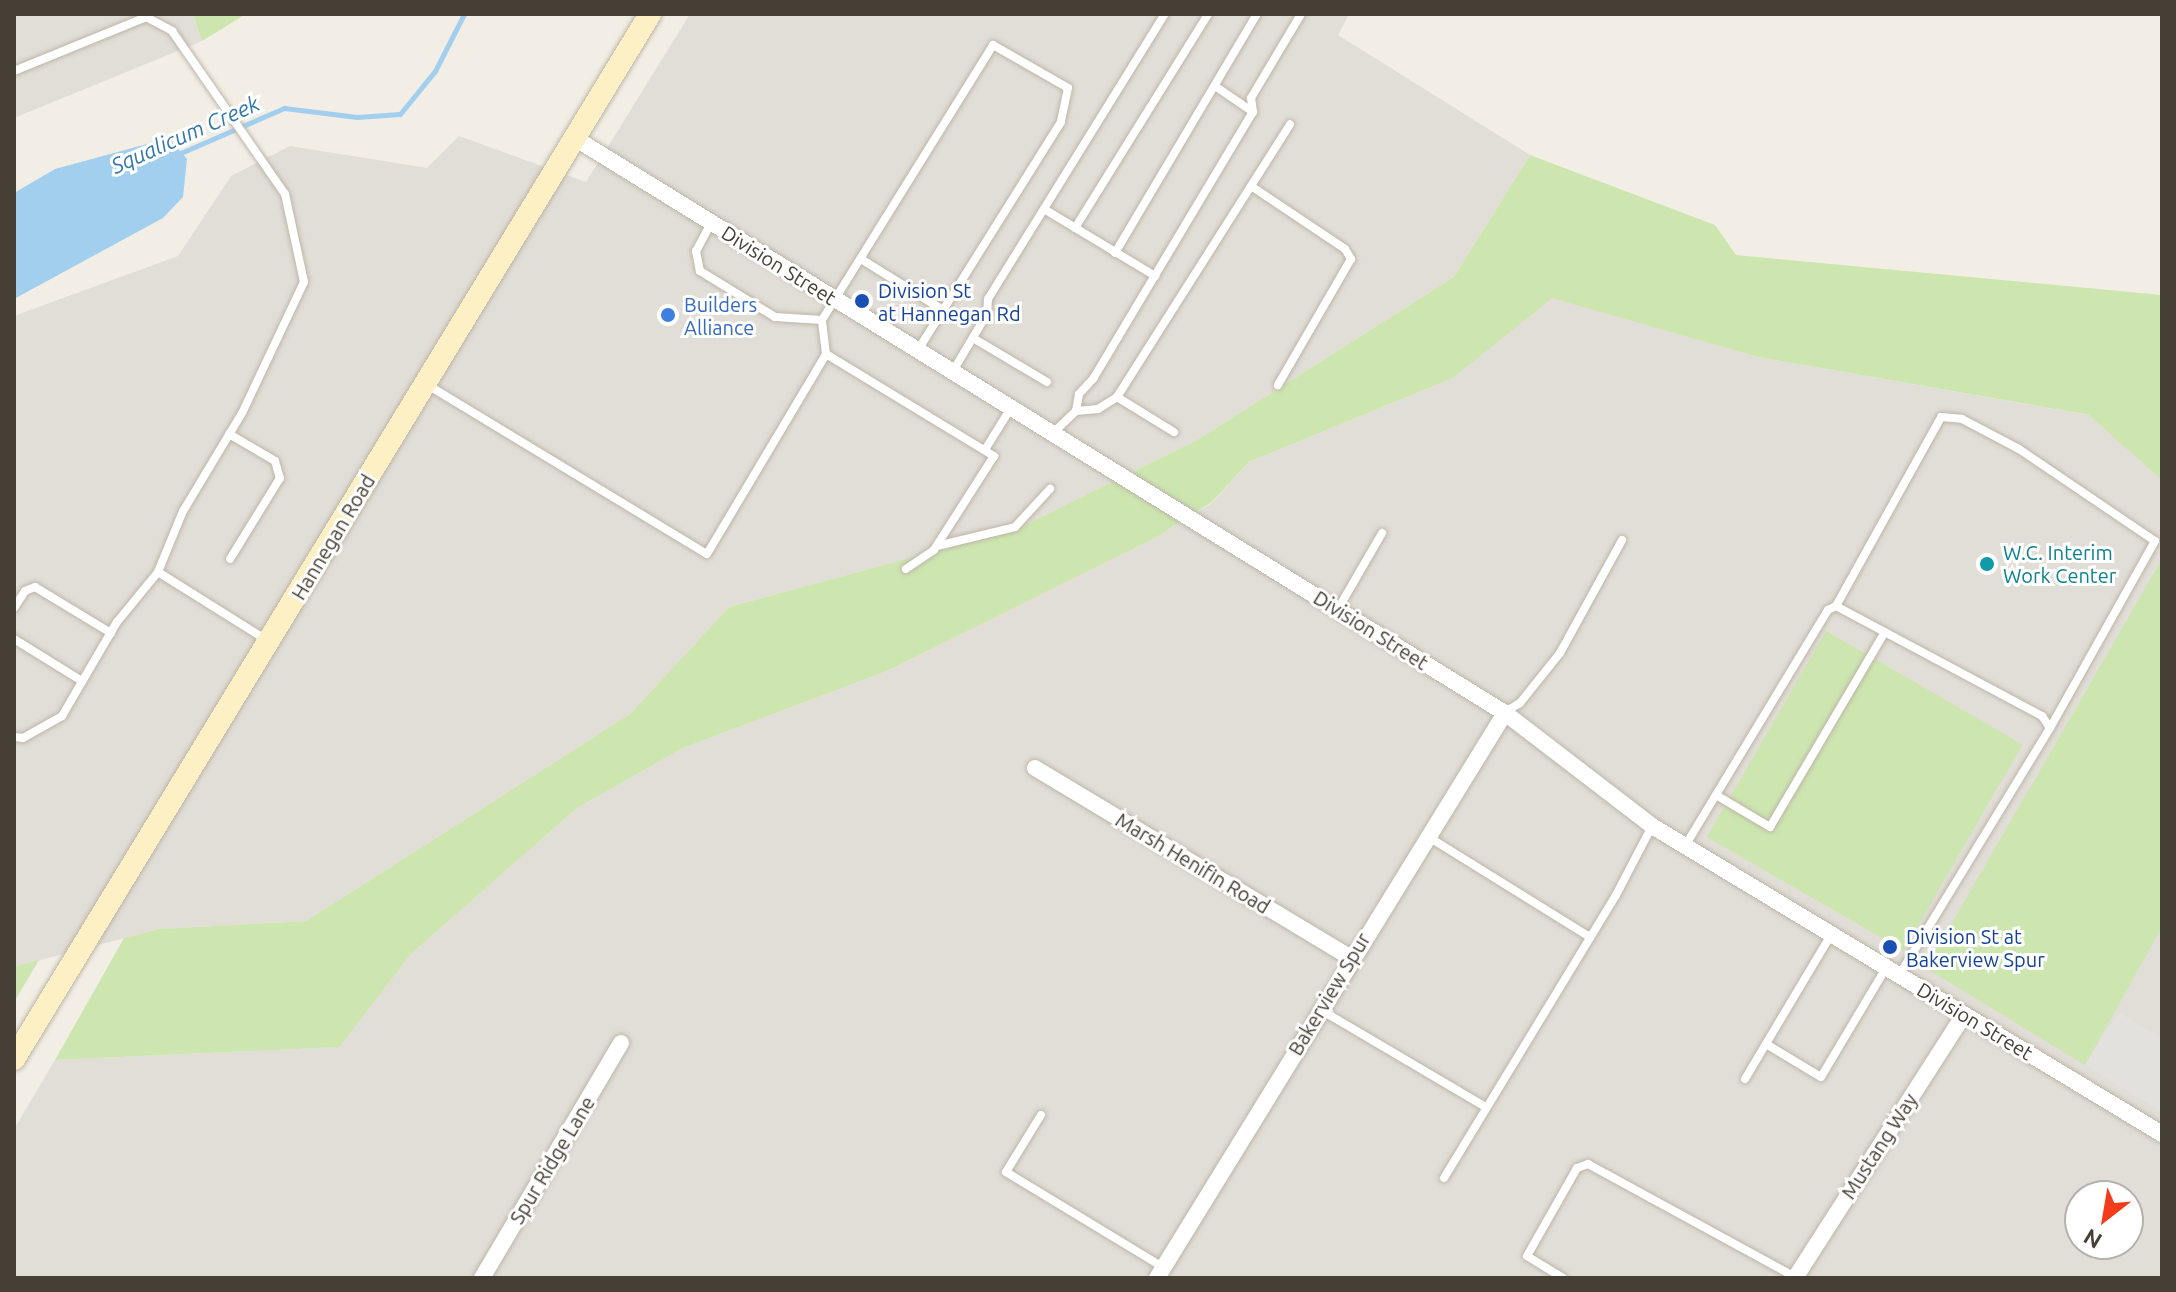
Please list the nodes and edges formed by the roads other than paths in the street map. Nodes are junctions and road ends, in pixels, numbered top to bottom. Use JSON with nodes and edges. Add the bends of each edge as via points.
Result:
{"nodes":[{"id":1,"x":650,"y":14,"type":"edge"},
{"id":2,"x":1165,"y":14,"type":"edge"},
{"id":3,"x":1208,"y":14,"type":"edge"},
{"id":4,"x":1257,"y":14,"type":"edge"},
{"id":5,"x":1301,"y":14,"type":"edge"},
{"id":6,"x":14,"y":71,"type":"edge"},
{"id":7,"x":1215,"y":86,"type":"junction"},
{"id":8,"x":1253,"y":112,"type":"junction"},
{"id":9,"x":1290,"y":124,"type":"dead end"},
{"id":10,"x":573,"y":137,"type":"junction"},
{"id":11,"x":1251,"y":186,"type":"junction"},
{"id":12,"x":1044,"y":209,"type":"junction"},
{"id":13,"x":711,"y":222,"type":"junction"},
{"id":14,"x":1075,"y":228,"type":"junction"},
{"id":15,"x":1115,"y":253,"type":"junction"},
{"id":16,"x":861,"y":259,"type":"junction"},
{"id":17,"x":1155,"y":276,"type":"junction"},
{"id":18,"x":835,"y":299,"type":"junction"},
{"id":19,"x":943,"y":310,"type":"junction"},
{"id":20,"x":822,"y":320,"type":"junction"},
{"id":21,"x":973,"y":338,"type":"junction"},
{"id":22,"x":918,"y":350,"type":"junction"},
{"id":23,"x":826,"y":354,"type":"junction"},
{"id":24,"x":953,"y":372,"type":"junction"},
{"id":25,"x":1047,"y":382,"type":"dead end"},
{"id":26,"x":425,"y":383,"type":"junction"},
{"id":27,"x":1278,"y":385,"type":"dead end"},
{"id":28,"x":1117,"y":397,"type":"junction"},
{"id":29,"x":1011,"y":408,"type":"junction"},
{"id":30,"x":1076,"y":411,"type":"junction"},
{"id":31,"x":1174,"y":432,"type":"dead end"},
{"id":32,"x":229,"y":434,"type":"junction"},
{"id":33,"x":1052,"y":434,"type":"junction"},
{"id":34,"x":986,"y":448,"type":"junction"},
{"id":35,"x":1050,"y":489,"type":"dead end"},
{"id":36,"x":1382,"y":533,"type":"dead end"},
{"id":37,"x":1622,"y":540,"type":"dead end"},
{"id":38,"x":936,"y":546,"type":"junction"},
{"id":39,"x":230,"y":559,"type":"dead end"},
{"id":40,"x":906,"y":569,"type":"dead end"},
{"id":41,"x":158,"y":572,"type":"junction"},
{"id":42,"x":1836,"y":606,"type":"junction"},
{"id":43,"x":14,"y":608,"type":"edge"},
{"id":44,"x":1338,"y":610,"type":"junction"},
{"id":45,"x":1885,"y":632,"type":"junction"},
{"id":46,"x":111,"y":633,"type":"junction"},
{"id":47,"x":14,"y":639,"type":"edge"},
{"id":48,"x":269,"y":642,"type":"junction"},
{"id":49,"x":82,"y":681,"type":"junction"},
{"id":50,"x":1505,"y":713,"type":"junction"},
{"id":51,"x":2050,"y":728,"type":"junction"},
{"id":52,"x":14,"y":737,"type":"edge"},
{"id":53,"x":1035,"y":768,"type":"dead end"},
{"id":54,"x":1716,"y":795,"type":"junction"},
{"id":55,"x":1652,"y":826,"type":"junction"},
{"id":56,"x":1427,"y":836,"type":"junction"},
{"id":57,"x":1685,"y":846,"type":"junction"},
{"id":58,"x":1831,"y":935,"type":"junction"},
{"id":59,"x":1590,"y":937,"type":"junction"},
{"id":60,"x":1351,"y":958,"type":"junction"},
{"id":61,"x":1893,"y":972,"type":"junction"},
{"id":62,"x":1320,"y":1009,"type":"junction"},
{"id":63,"x":1964,"y":1015,"type":"junction"},
{"id":64,"x":621,"y":1043,"type":"dead end"},
{"id":65,"x":1766,"y":1044,"type":"junction"},
{"id":66,"x":14,"y":1059,"type":"edge"},
{"id":67,"x":1745,"y":1079,"type":"dead end"},
{"id":68,"x":1486,"y":1107,"type":"junction"},
{"id":69,"x":1041,"y":1115,"type":"dead end"},
{"id":70,"x":2162,"y":1134,"type":"edge"},
{"id":71,"x":1444,"y":1178,"type":"dead end"},
{"id":72,"x":1160,"y":1272,"type":"edge"},
{"id":73,"x":482,"y":1278,"type":"edge"},
{"id":74,"x":1563,"y":1278,"type":"edge"},
{"id":75,"x":1795,"y":1278,"type":"edge"}],
"edges":[{"from":1,"to":10,"type":"main road","name":"Hannegan Road"},
{"from":2,"to":12,"type":"lane"},
{"from":3,"to":14,"type":"lane"},
{"from":4,"to":7,"type":"lane"},
{"from":5,"to":8,"type":"lane","via":[[1251,98]]},
{"from":6,"to":32,"type":"lane","via":[[146,17],[172,31],[285,194],[304,282]]},
{"from":7,"to":8,"type":"lane"},
{"from":7,"to":15,"type":"lane"},
{"from":8,"to":17,"type":"lane"},
{"from":9,"to":11,"type":"lane"},
{"from":10,"to":13,"type":"street","name":"Division Street"},
{"from":10,"to":26,"type":"main road","name":"Hannegan Road"},
{"from":11,"to":27,"type":"lane","via":[[1345,249],[1351,259]]},
{"from":11,"to":28,"type":"lane"},
{"from":12,"to":14,"type":"lane"},
{"from":12,"to":21,"type":"lane","via":[[988,299]]},
{"from":13,"to":18,"type":"street","name":"Division Street"},
{"from":13,"to":20,"type":"lane","via":[[696,251],[700,271],[775,317]]},
{"from":14,"to":15,"type":"lane"},
{"from":15,"to":17,"type":"lane"},
{"from":16,"to":18,"type":"lane"},
{"from":16,"to":19,"type":"lane"},
{"from":16,"to":19,"type":"lane","via":[[993,45],[1068,88],[1061,122]]},
{"from":17,"to":30,"type":"lane","via":[[1079,394]]},
{"from":18,"to":20,"type":"lane"},
{"from":18,"to":22,"type":"street","name":"Division Street"},
{"from":19,"to":22,"type":"lane"},
{"from":20,"to":23,"type":"lane"},
{"from":21,"to":24,"type":"lane"},
{"from":21,"to":25,"type":"lane"},
{"from":22,"to":24,"type":"street","name":"Division Street"},
{"from":23,"to":26,"type":"lane","via":[[707,554]]},
{"from":23,"to":34,"type":"lane"},
{"from":24,"to":29,"type":"street","name":"Division Street"},
{"from":26,"to":48,"type":"main road","name":"Hannegan Road"},
{"from":28,"to":30,"type":"lane","via":[[1098,409]]},
{"from":28,"to":31,"type":"lane"},
{"from":29,"to":33,"type":"street","name":"Division Street"},
{"from":29,"to":34,"type":"lane"},
{"from":30,"to":33,"type":"lane"},
{"from":32,"to":39,"type":"lane","via":[[275,461],[280,478]]},
{"from":32,"to":41,"type":"lane","via":[[183,511]]},
{"from":33,"to":44,"type":"street","name":"Division Street"},
{"from":34,"to":38,"type":"lane","via":[[994,456]]},
{"from":35,"to":38,"type":"lane","via":[[1015,527]]},
{"from":36,"to":44,"type":"lane"},
{"from":37,"to":50,"type":"lane","via":[[1560,653],[1520,703]]},
{"from":38,"to":40,"type":"lane"},
{"from":41,"to":46,"type":"lane"},
{"from":41,"to":48,"type":"lane"},
{"from":42,"to":45,"type":"lane"},
{"from":42,"to":51,"type":"lane","via":[[1941,417],[1962,419],[2019,449],[2155,541]]},
{"from":42,"to":54,"type":"lane","via":[[1828,610]]},
{"from":43,"to":46,"type":"lane","via":[[25,591],[35,587]]},
{"from":44,"to":50,"type":"street","name":"Division Street"},
{"from":45,"to":51,"type":"lane","via":[[2042,716]]},
{"from":45,"to":54,"type":"lane","via":[[1770,827]]},
{"from":46,"to":49,"type":"lane"},
{"from":47,"to":49,"type":"lane"},
{"from":48,"to":66,"type":"main road","name":"Hannegan Road"},
{"from":49,"to":52,"type":"lane","via":[[62,716],[23,738]]},
{"from":50,"to":55,"type":"street","name":"Division Street"},
{"from":50,"to":56,"type":"street","name":"Bakerview Spur"},
{"from":51,"to":61,"type":"lane"},
{"from":53,"to":60,"type":"street","name":"Marsh Henifin Road"},
{"from":54,"to":57,"type":"lane"},
{"from":55,"to":57,"type":"street","name":"Division Street"},
{"from":55,"to":59,"type":"lane"},
{"from":56,"to":59,"type":"lane"},
{"from":56,"to":60,"type":"street","name":"Bakerview Spur"},
{"from":57,"to":58,"type":"street","name":"Division Street"},
{"from":58,"to":61,"type":"street","name":"Division Street"},
{"from":58,"to":65,"type":"lane"},
{"from":59,"to":68,"type":"lane"},
{"from":60,"to":62,"type":"street","name":"Bakerview Spur"},
{"from":61,"to":63,"type":"street","name":"Division Street"},
{"from":61,"to":65,"type":"lane","via":[[1821,1077]]},
{"from":62,"to":68,"type":"lane"},
{"from":62,"to":72,"type":"street","name":"Bakerview Spur"},
{"from":63,"to":70,"type":"street","name":"Division Street"},
{"from":63,"to":75,"type":"street","name":"Mustang Way"},
{"from":64,"to":73,"type":"street","name":"Spur Ridge Lane"},
{"from":65,"to":67,"type":"lane"},
{"from":68,"to":71,"type":"lane"},
{"from":69,"to":72,"type":"lane","via":[[1006,1172]]},
{"from":74,"to":75,"type":"lane","via":[[1527,1256],[1577,1168],[1588,1164]]}]}
